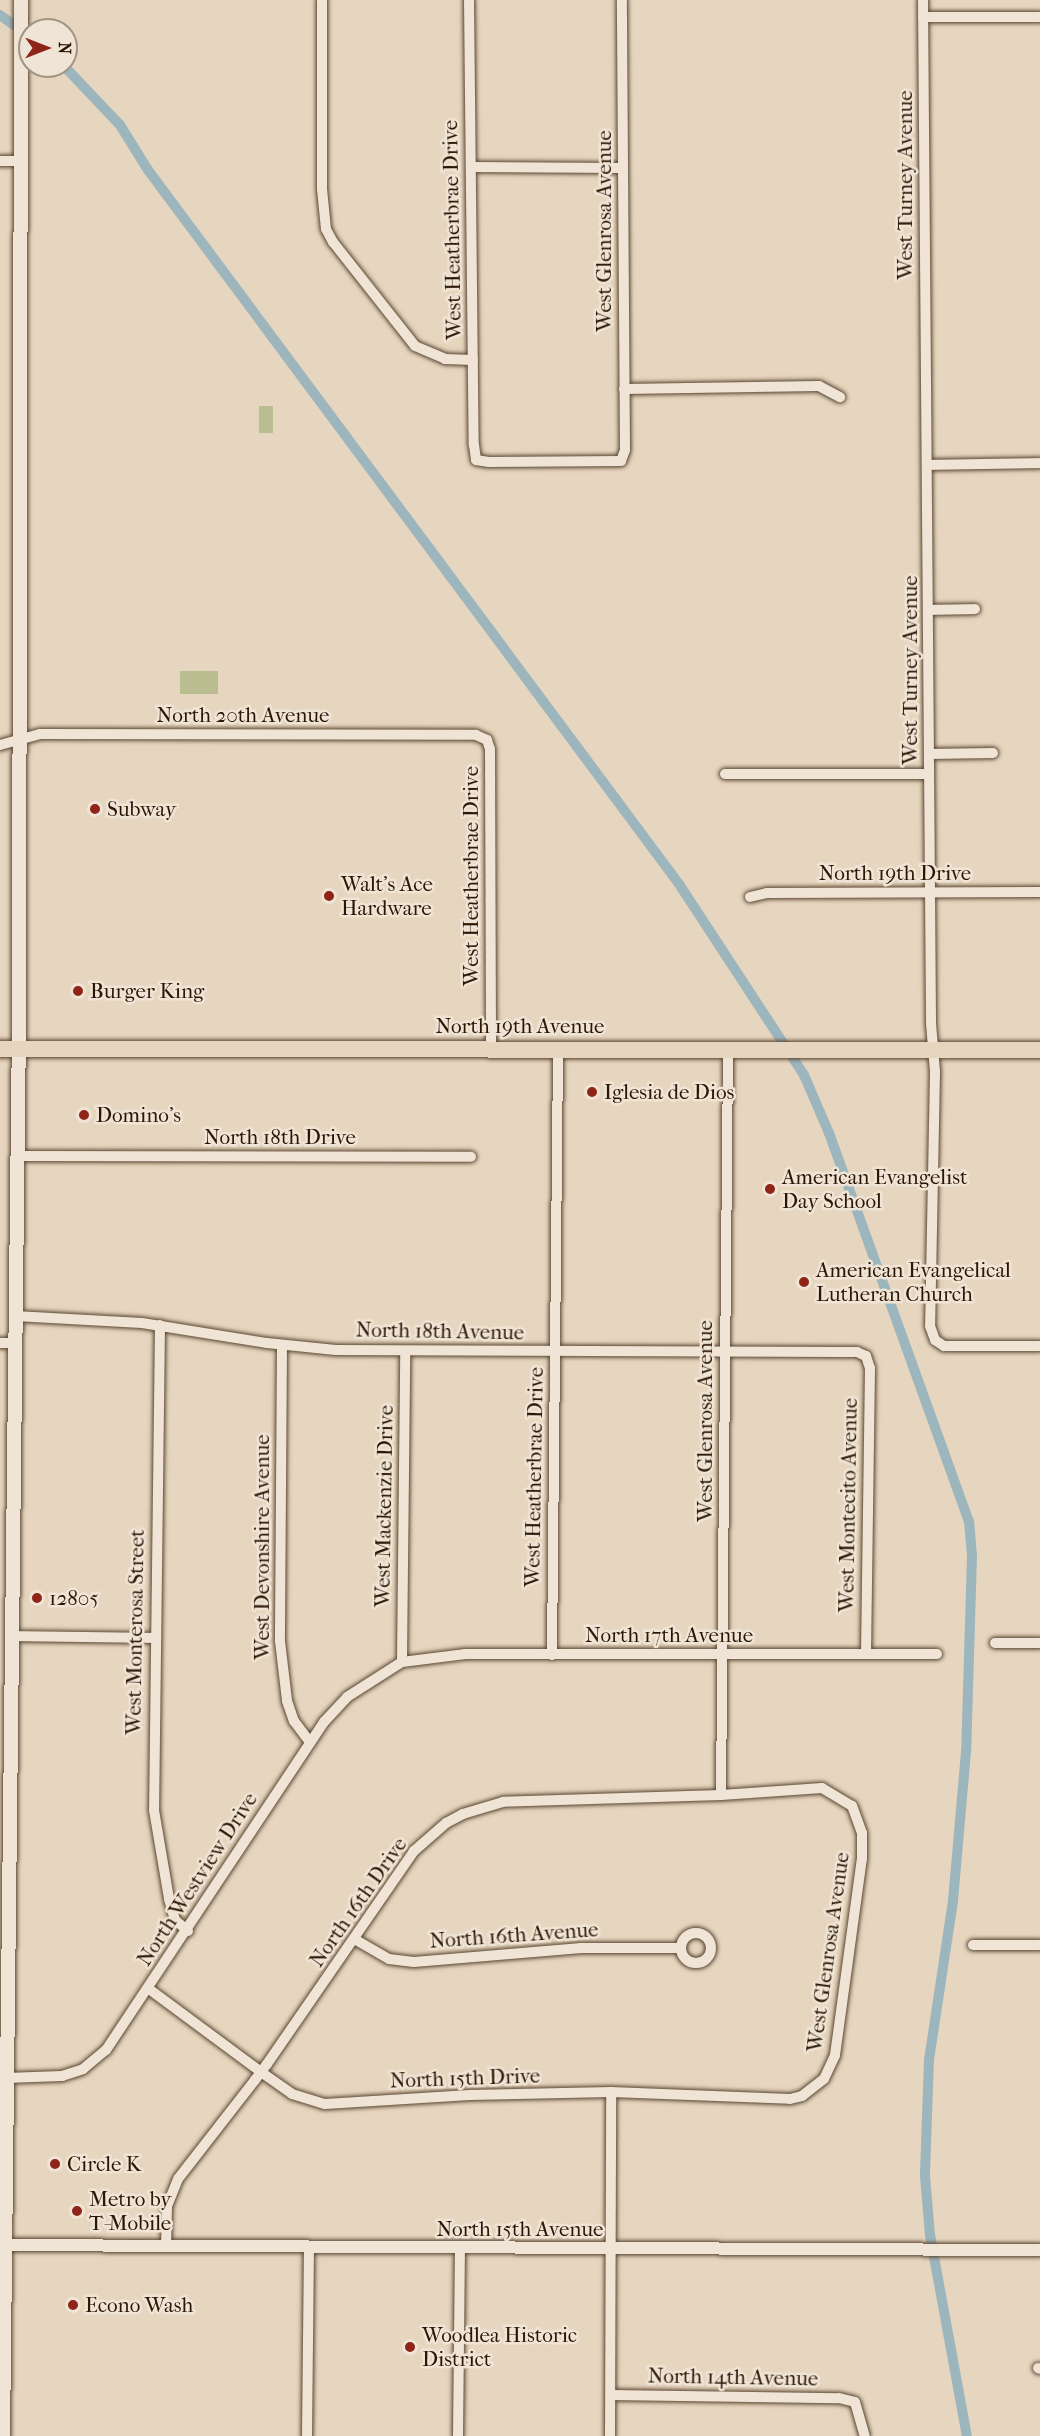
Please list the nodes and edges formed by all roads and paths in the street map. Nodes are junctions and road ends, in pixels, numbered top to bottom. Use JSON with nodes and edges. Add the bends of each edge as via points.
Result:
{"nodes":[{"id":1,"x":322,"y":0,"type":"edge"},
{"id":2,"x":470,"y":0,"type":"edge"},
{"id":3,"x":622,"y":0,"type":"edge"},
{"id":4,"x":923,"y":0,"type":"edge"},
{"id":5,"x":21,"y":7,"type":"edge"},
{"id":6,"x":924,"y":17,"type":"junction"},
{"id":7,"x":1040,"y":17,"type":"edge"},
{"id":8,"x":0,"y":160,"type":"edge"},
{"id":9,"x":20,"y":160,"type":"junction"},
{"id":10,"x":471,"y":167,"type":"junction"},
{"id":11,"x":623,"y":168,"type":"junction"},
{"id":12,"x":473,"y":360,"type":"junction"},
{"id":13,"x":624,"y":388,"type":"junction"},
{"id":14,"x":840,"y":397,"type":"dead end"},
{"id":15,"x":621,"y":461,"type":"joint"},
{"id":16,"x":1040,"y":463,"type":"edge"},
{"id":17,"x":927,"y":465,"type":"junction"},
{"id":18,"x":975,"y":609,"type":"dead end"},
{"id":19,"x":929,"y":610,"type":"junction"},
{"id":20,"x":19,"y":738,"type":"junction"},
{"id":21,"x":487,"y":741,"type":"joint"},
{"id":22,"x":0,"y":746,"type":"edge"},
{"id":23,"x":993,"y":753,"type":"dead end"},
{"id":24,"x":929,"y":754,"type":"junction"},
{"id":25,"x":725,"y":774,"type":"dead end"},
{"id":26,"x":929,"y":774,"type":"junction"},
{"id":27,"x":931,"y":892,"type":"junction"},
{"id":28,"x":1040,"y":892,"type":"edge"},
{"id":29,"x":750,"y":897,"type":"dead end"},
{"id":30,"x":728,"y":1047,"type":"junction"},
{"id":31,"x":0,"y":1048,"type":"edge"},
{"id":32,"x":19,"y":1049,"type":"junction"},
{"id":33,"x":491,"y":1049,"type":"junction"},
{"id":34,"x":558,"y":1049,"type":"junction"},
{"id":35,"x":933,"y":1049,"type":"junction"},
{"id":36,"x":1040,"y":1050,"type":"edge"},
{"id":37,"x":16,"y":1156,"type":"junction"},
{"id":38,"x":471,"y":1157,"type":"dead end"},
{"id":39,"x":15,"y":1316,"type":"junction"},
{"id":40,"x":160,"y":1325,"type":"junction"},
{"id":41,"x":7,"y":1343,"type":"edge"},
{"id":42,"x":282,"y":1345,"type":"junction"},
{"id":43,"x":1040,"y":1346,"type":"edge"},
{"id":44,"x":405,"y":1351,"type":"junction"},
{"id":45,"x":555,"y":1352,"type":"junction"},
{"id":46,"x":725,"y":1352,"type":"junction"},
{"id":47,"x":866,"y":1356,"type":"joint"},
{"id":48,"x":10,"y":1636,"type":"junction"},
{"id":49,"x":155,"y":1638,"type":"junction"},
{"id":50,"x":995,"y":1643,"type":"dead end"},
{"id":51,"x":1040,"y":1643,"type":"edge"},
{"id":52,"x":866,"y":1654,"type":"junction"},
{"id":53,"x":937,"y":1654,"type":"dead end"},
{"id":54,"x":552,"y":1655,"type":"junction"},
{"id":55,"x":723,"y":1656,"type":"junction"},
{"id":56,"x":402,"y":1662,"type":"junction"},
{"id":57,"x":310,"y":1742,"type":"junction"},
{"id":58,"x":721,"y":1795,"type":"junction"},
{"id":59,"x":857,"y":1817,"type":"joint"},
{"id":60,"x":188,"y":1931,"type":"junction"},
{"id":61,"x":4,"y":1940,"type":"edge"},
{"id":62,"x":356,"y":1940,"type":"junction"},
{"id":63,"x":973,"y":1945,"type":"dead end"},
{"id":64,"x":1040,"y":1945,"type":"edge"},
{"id":65,"x":681,"y":1948,"type":"dead end"},
{"id":66,"x":149,"y":1989,"type":"junction"},
{"id":67,"x":261,"y":2072,"type":"junction"},
{"id":68,"x":6,"y":2078,"type":"junction"},
{"id":69,"x":815,"y":2087,"type":"joint"},
{"id":70,"x":611,"y":2092,"type":"junction"},
{"id":71,"x":2,"y":2245,"type":"edge"},
{"id":72,"x":166,"y":2247,"type":"junction"},
{"id":73,"x":309,"y":2248,"type":"junction"},
{"id":74,"x":611,"y":2248,"type":"junction"},
{"id":75,"x":460,"y":2249,"type":"junction"},
{"id":76,"x":1040,"y":2250,"type":"edge"},
{"id":77,"x":611,"y":2395,"type":"junction"},
{"id":78,"x":3,"y":2436,"type":"edge"},
{"id":79,"x":307,"y":2436,"type":"edge"},
{"id":80,"x":458,"y":2436,"type":"edge"},
{"id":81,"x":610,"y":2436,"type":"edge"},
{"id":82,"x":866,"y":2436,"type":"edge"}],
"edges":[{"from":1,"to":12,"type":"street","via":[[322,189],[326,229],[415,346],[445,359]]},
{"from":2,"to":10,"type":"street","name":"West Heatherbrae Drive"},
{"from":3,"to":11,"type":"street","name":"West Glenrosa Avenue"},
{"from":4,"to":6,"type":"street","name":"West Turney Avenue"},
{"from":5,"to":9,"type":"main road"},
{"from":6,"to":7,"type":"street"},
{"from":6,"to":17,"type":"street","name":"West Turney Avenue"},
{"from":8,"to":9,"type":"street"},
{"from":9,"to":20,"type":"main road"},
{"from":10,"to":11,"type":"street"},
{"from":10,"to":12,"type":"street","name":"West Heatherbrae Drive"},
{"from":11,"to":13,"type":"street","name":"West Glenrosa Avenue"},
{"from":12,"to":15,"type":"street","name":"West Heatherbrae Drive","via":[[476,460]]},
{"from":13,"to":14,"type":"street","via":[[819,386]]},
{"from":13,"to":15,"type":"street","name":"West Glenrosa Avenue"},
{"from":16,"to":17,"type":"street"},
{"from":17,"to":19,"type":"street","name":"West Turney Avenue"},
{"from":18,"to":19,"type":"street"},
{"from":19,"to":24,"type":"street","name":"West Turney Avenue"},
{"from":20,"to":21,"type":"street","name":"North 20th Avenue","via":[[40,734],[476,735]]},
{"from":20,"to":22,"type":"street","name":"North 20th Avenue"},
{"from":20,"to":32,"type":"main road"},
{"from":21,"to":33,"type":"street","name":"West Heatherbrae Drive"},
{"from":23,"to":24,"type":"street"},
{"from":24,"to":26,"type":"street","name":"West Turney Avenue"},
{"from":25,"to":26,"type":"street"},
{"from":26,"to":27,"type":"street","name":"West Turney Avenue"},
{"from":27,"to":28,"type":"street","name":"North 19th Drive"},
{"from":27,"to":29,"type":"street","name":"North 19th Drive","via":[[767,893]]},
{"from":27,"to":35,"type":"street","name":"West Turney Avenue"},
{"from":30,"to":34,"type":"main road","name":"North 19th Avenue"},
{"from":30,"to":35,"type":"main road","name":"North 19th Avenue"},
{"from":30,"to":46,"type":"street","name":"West Glenrosa Avenue"},
{"from":31,"to":32,"type":"main road","name":"North 19th Avenue"},
{"from":32,"to":33,"type":"main road","name":"North 19th Avenue"},
{"from":32,"to":37,"type":"main road"},
{"from":33,"to":34,"type":"main road","name":"North 19th Avenue"},
{"from":34,"to":45,"type":"street","name":"West Heatherbrae Drive"},
{"from":35,"to":36,"type":"main road","name":"North 19th Avenue"},
{"from":35,"to":43,"type":"street","name":"West Turney Avenue","via":[[930,1326],[935,1340],[944,1346]]},
{"from":37,"to":38,"type":"street","name":"North 18th Drive"},
{"from":37,"to":39,"type":"main road"},
{"from":39,"to":40,"type":"street","name":"North 18th Avenue"},
{"from":39,"to":41,"type":"main road"},
{"from":40,"to":42,"type":"street","name":"North 18th Avenue"},
{"from":40,"to":49,"type":"street","name":"West Monterosa Street"},
{"from":41,"to":48,"type":"main road"},
{"from":42,"to":44,"type":"street","name":"North 18th Avenue"},
{"from":42,"to":57,"type":"street","name":"West Devonshire Avenue","via":[[280,1641],[287,1701],[294,1721]]},
{"from":44,"to":45,"type":"street","name":"North 18th Avenue"},
{"from":44,"to":56,"type":"street","name":"West Mackenzie Drive"},
{"from":45,"to":46,"type":"street","name":"North 18th Avenue"},
{"from":45,"to":54,"type":"street","name":"West Heatherbrae Drive"},
{"from":46,"to":47,"type":"street","name":"North 18th Avenue","via":[[857,1352]]},
{"from":46,"to":55,"type":"street","name":"West Glenrosa Avenue"},
{"from":47,"to":52,"type":"street","name":"West Montecito Avenue","via":[[870,1368]]},
{"from":48,"to":49,"type":"street"},
{"from":48,"to":61,"type":"main road"},
{"from":49,"to":60,"type":"street","name":"West Monterosa Street","via":[[157,1840],[175,1920]]},
{"from":50,"to":51,"type":"street"},
{"from":52,"to":53,"type":"street","name":"North 17th Avenue"},
{"from":52,"to":55,"type":"street","name":"North 17th Avenue"},
{"from":54,"to":55,"type":"street","name":"North 17th Avenue"},
{"from":54,"to":56,"type":"street","name":"North 17th Avenue","via":[[465,1654]]},
{"from":55,"to":58,"type":"street","name":"West Glenrosa Avenue"},
{"from":56,"to":57,"type":"street","name":"North Westview Drive","via":[[347,1697]]},
{"from":57,"to":60,"type":"street","name":"North Westview Drive"},
{"from":58,"to":59,"type":"street","name":"North 16th Drive","via":[[822,1788],[842,1798]]},
{"from":58,"to":62,"type":"street","name":"North 16th Drive","via":[[525,1800],[463,1814],[414,1851]]},
{"from":59,"to":69,"type":"street","name":"West Glenrosa Avenue","via":[[862,1859],[835,2055],[831,2069]]},
{"from":60,"to":66,"type":"street","name":"North Westview Drive"},
{"from":61,"to":68,"type":"main road"},
{"from":62,"to":65,"type":"street","name":"North 16th Avenue","via":[[389,1959],[414,1962],[580,1948]]},
{"from":62,"to":67,"type":"street","name":"North 16th Drive"},
{"from":63,"to":64,"type":"street"},
{"from":66,"to":67,"type":"street","name":"North 15th Drive"},
{"from":66,"to":68,"type":"street","name":"North Westview Drive","via":[[106,2050],[83,2069],[62,2076]]},
{"from":67,"to":70,"type":"street","name":"North 15th Drive","via":[[292,2094],[325,2104]]},
{"from":67,"to":72,"type":"street","name":"North 16th Drive","via":[[171,2192]]},
{"from":68,"to":71,"type":"main road"},
{"from":69,"to":70,"type":"street","name":"North 15th Drive","via":[[790,2099]]},
{"from":70,"to":74,"type":"street"},
{"from":71,"to":72,"type":"street","name":"North 15th Avenue"},
{"from":71,"to":78,"type":"main road"},
{"from":72,"to":73,"type":"street","name":"North 15th Avenue"},
{"from":73,"to":75,"type":"street","name":"North 15th Avenue"},
{"from":73,"to":79,"type":"street"},
{"from":74,"to":75,"type":"street","name":"North 15th Avenue"},
{"from":74,"to":76,"type":"street","name":"North 15th Avenue"},
{"from":74,"to":77,"type":"street"},
{"from":75,"to":80,"type":"street"},
{"from":77,"to":81,"type":"street"},
{"from":77,"to":82,"type":"street","name":"North 14th Avenue","via":[[828,2398],[855,2402]]}]}
